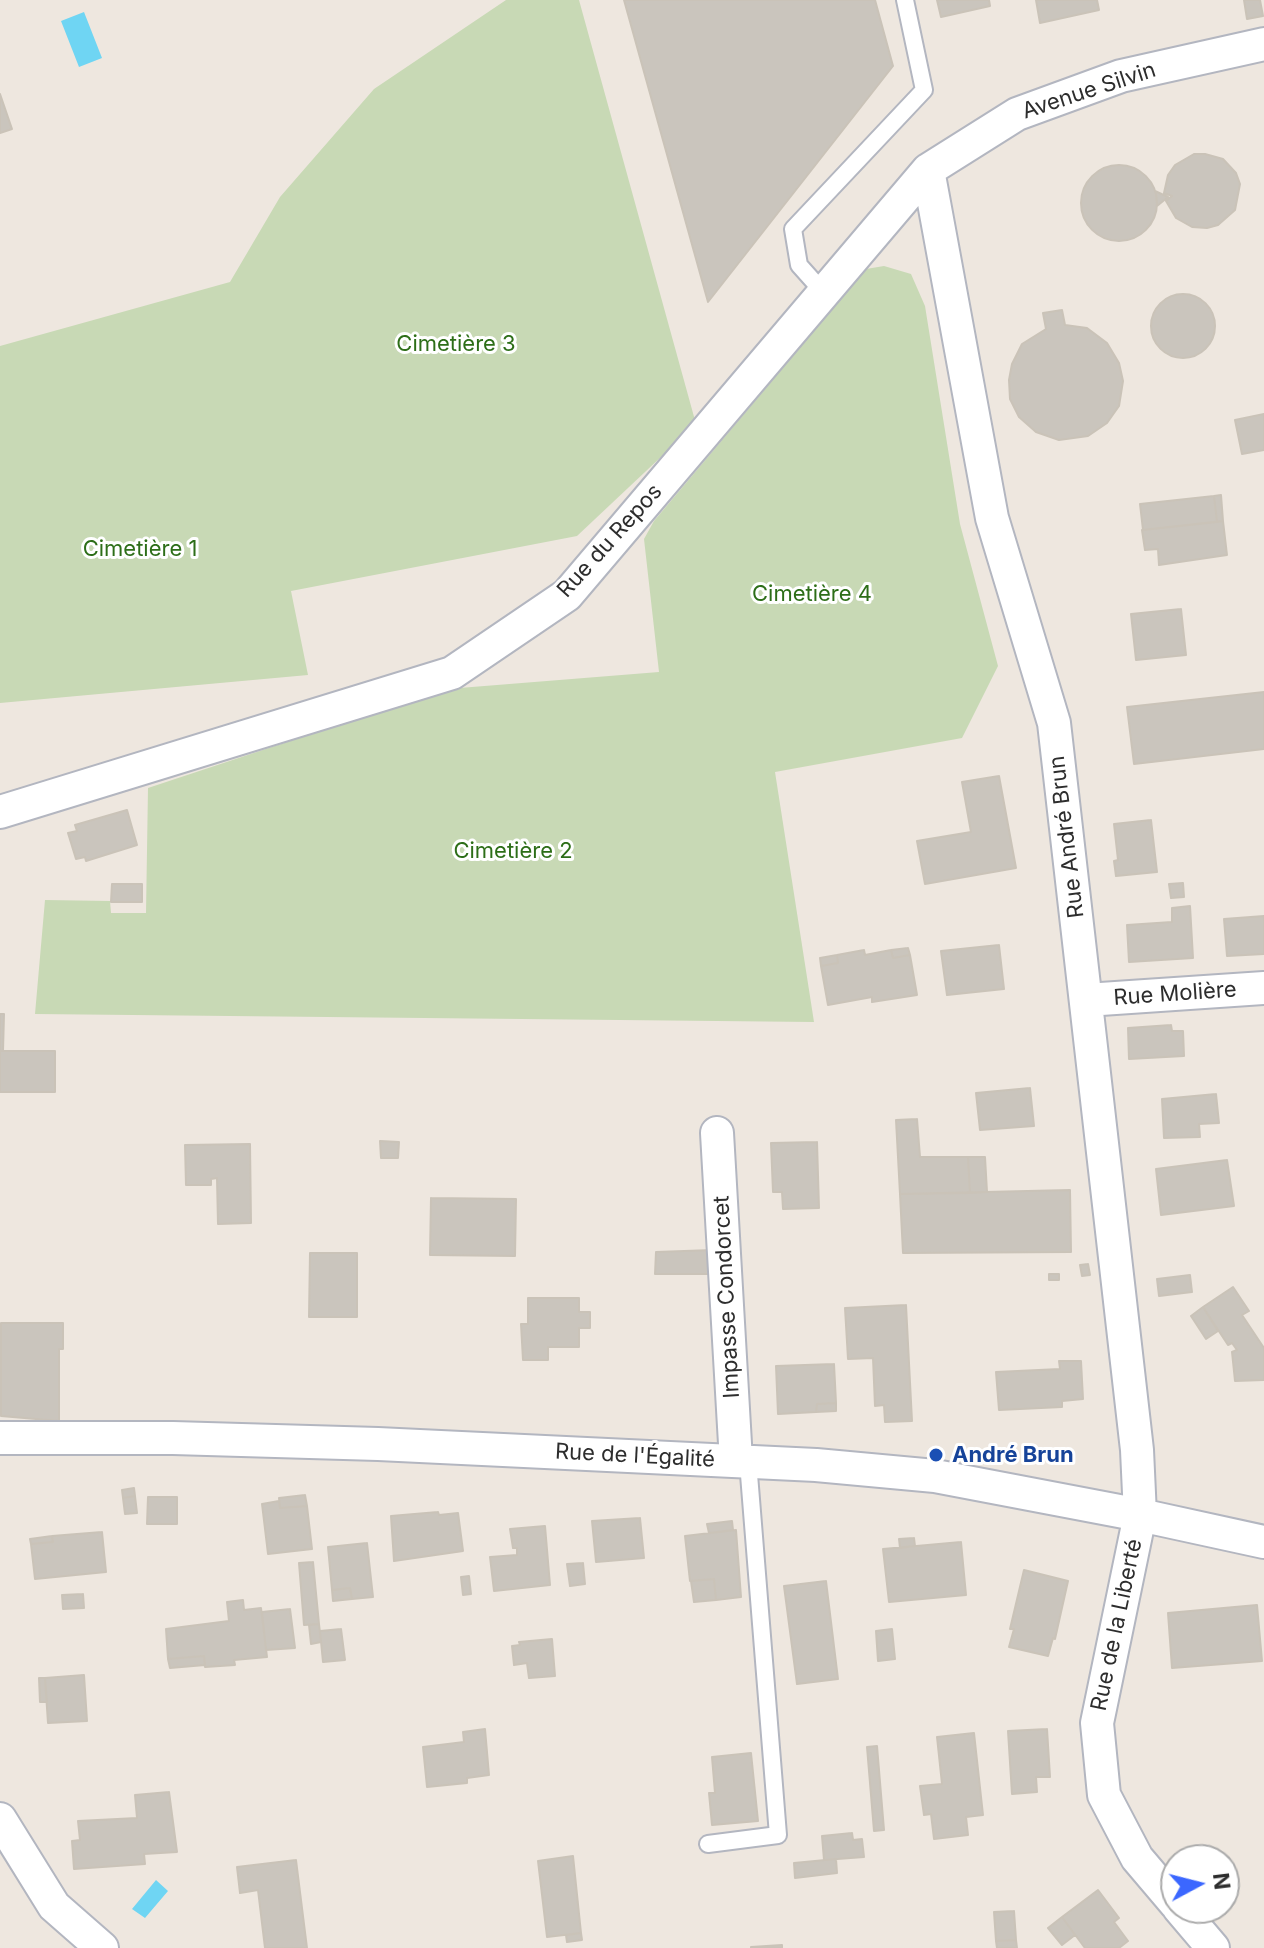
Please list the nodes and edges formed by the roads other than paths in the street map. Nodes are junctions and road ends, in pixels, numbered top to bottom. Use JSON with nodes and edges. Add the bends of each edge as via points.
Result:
{"nodes":[{"id":1,"x":905,"y":0,"type":"edge"},
{"id":2,"x":1264,"y":44,"type":"edge"},
{"id":3,"x":928,"y":170,"type":"junction"},
{"id":4,"x":824,"y":293,"type":"junction"},
{"id":5,"x":0,"y":812,"type":"edge"},
{"id":6,"x":1264,"y":988,"type":"edge"},
{"id":7,"x":1086,"y":1000,"type":"junction"},
{"id":8,"x":717,"y":1133,"type":"dead end"},
{"id":9,"x":0,"y":1438,"type":"edge"},
{"id":10,"x":742,"y":1461,"type":"junction"},
{"id":11,"x":1140,"y":1515,"type":"junction"},
{"id":12,"x":1264,"y":1542,"type":"edge"},
{"id":13,"x":0,"y":1819,"type":"edge"},
{"id":14,"x":708,"y":1844,"type":"dead end"},
{"id":15,"x":1160,"y":1885,"type":"edge"},
{"id":16,"x":1193,"y":1924,"type":"edge"},
{"id":17,"x":102,"y":1948,"type":"edge"},
{"id":18,"x":1213,"y":1948,"type":"edge"}],
"edges":[{"from":1,"to":4,"type":"lane","via":[[924,90],[793,229],[799,265]]},
{"from":2,"to":3,"type":"street","name":"Avenue Silvin","via":[[1121,76],[1017,114]]},
{"from":3,"to":4,"type":"street","name":"Rue du Repos"},
{"from":3,"to":7,"type":"street","name":"Rue André Brun","via":[[992,518],[1054,723]]},
{"from":4,"to":5,"type":"street","name":"Rue du Repos","via":[[567,595],[452,673]]},
{"from":6,"to":7,"type":"street","name":"Rue Molière"},
{"from":7,"to":11,"type":"street","name":"Rue André Brun"},
{"from":8,"to":10,"type":"street","name":"Impasse Condorcet"},
{"from":9,"to":10,"type":"street","name":"Rue de l'Égalité","via":[[378,1444]]},
{"from":10,"to":11,"type":"street","name":"Rue de l'Égalité","via":[[935,1476]]},
{"from":10,"to":14,"type":"lane","via":[[778,1835]]},
{"from":11,"to":12,"type":"street","name":"Rue de l'Égalité"},
{"from":11,"to":15,"type":"street","name":"Rue de la Liberté","via":[[1097,1723],[1104,1795],[1137,1858]]},
{"from":13,"to":17,"type":"street","via":[[54,1906]]},
{"from":16,"to":18,"type":"street","name":"Rue de la Liberté"}]}
